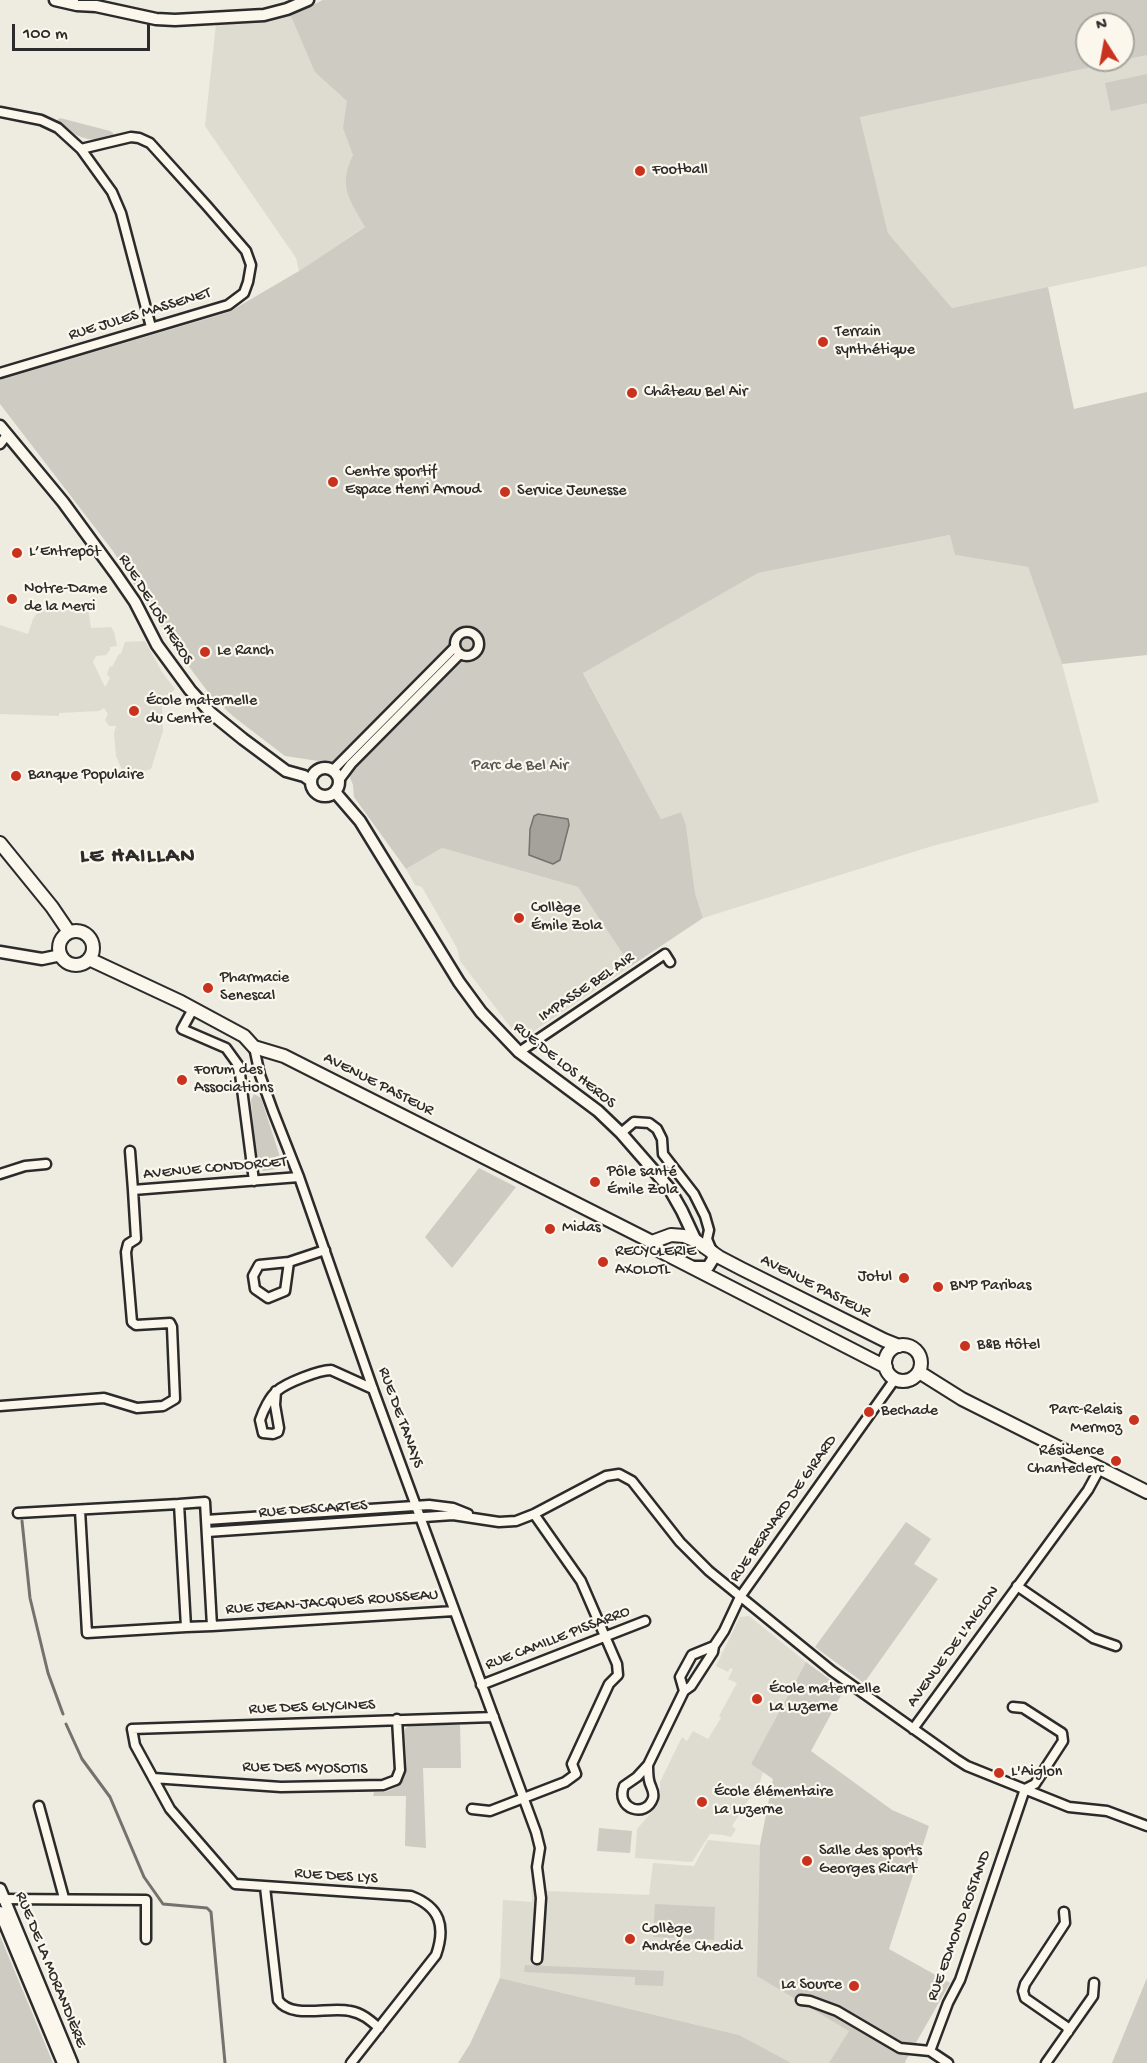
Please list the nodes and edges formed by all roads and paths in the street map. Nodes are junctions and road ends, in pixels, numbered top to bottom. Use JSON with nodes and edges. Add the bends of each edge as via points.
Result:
{"nodes":[{"id":1,"x":55,"y":0,"type":"edge"},
{"id":2,"x":308,"y":0,"type":"edge"},
{"id":3,"x":0,"y":112,"type":"edge"},
{"id":4,"x":81,"y":149,"type":"junction"},
{"id":5,"x":151,"y":327,"type":"junction"},
{"id":6,"x":0,"y":373,"type":"edge"},
{"id":7,"x":2,"y":435,"type":"edge"},
{"id":8,"x":457,"y":650,"type":"dead end"},
{"id":9,"x":336,"y":775,"type":"junction"},
{"id":10,"x":311,"y":781,"type":"junction"},
{"id":11,"x":335,"y":792,"type":"junction"},
{"id":12,"x":0,"y":843,"type":"edge"},
{"id":13,"x":69,"y":932,"type":"junction"},
{"id":14,"x":0,"y":952,"type":"edge"},
{"id":15,"x":61,"y":955,"type":"junction"},
{"id":16,"x":89,"y":958,"type":"junction"},
{"id":17,"x":670,"y":962,"type":"dead end"},
{"id":18,"x":193,"y":1008,"type":"junction"},
{"id":19,"x":255,"y":1047,"type":"junction"},
{"id":20,"x":519,"y":1052,"type":"junction"},
{"id":21,"x":621,"y":1133,"type":"junction"},
{"id":22,"x":130,"y":1151,"type":"dead end"},
{"id":23,"x":46,"y":1164,"type":"dead end"},
{"id":24,"x":0,"y":1174,"type":"edge"},
{"id":25,"x":299,"y":1177,"type":"junction"},
{"id":26,"x":254,"y":1181,"type":"junction"},
{"id":27,"x":133,"y":1190,"type":"junction"},
{"id":28,"x":682,"y":1211,"type":"junction"},
{"id":29,"x":671,"y":1235,"type":"junction"},
{"id":30,"x":696,"y":1241,"type":"junction"},
{"id":31,"x":652,"y":1242,"type":"junction"},
{"id":32,"x":325,"y":1250,"type":"junction"},
{"id":33,"x":712,"y":1251,"type":"junction"},
{"id":34,"x":290,"y":1263,"type":"junction"},
{"id":35,"x":691,"y":1267,"type":"junction"},
{"id":36,"x":899,"y":1346,"type":"junction"},
{"id":37,"x":886,"y":1366,"type":"junction"},
{"id":38,"x":919,"y":1372,"type":"junction"},
{"id":39,"x":896,"y":1379,"type":"junction"},
{"id":40,"x":373,"y":1389,"type":"junction"},
{"id":41,"x":276,"y":1391,"type":"junction"},
{"id":42,"x":0,"y":1406,"type":"edge"},
{"id":43,"x":1100,"y":1468,"type":"junction"},
{"id":44,"x":1147,"y":1492,"type":"edge"},
{"id":45,"x":179,"y":1503,"type":"junction"},
{"id":46,"x":417,"y":1506,"type":"junction"},
{"id":47,"x":80,"y":1510,"type":"junction"},
{"id":48,"x":18,"y":1513,"type":"dead end"},
{"id":49,"x":534,"y":1514,"type":"junction"},
{"id":50,"x":421,"y":1518,"type":"junction"},
{"id":51,"x":206,"y":1520,"type":"junction"},
{"id":52,"x":484,"y":1520,"type":"junction"},
{"id":53,"x":207,"y":1532,"type":"junction"},
{"id":54,"x":1017,"y":1586,"type":"junction"},
{"id":55,"x":740,"y":1597,"type":"junction"},
{"id":56,"x":454,"y":1611,"type":"junction"},
{"id":57,"x":645,"y":1622,"type":"dead end"},
{"id":58,"x":212,"y":1626,"type":"junction"},
{"id":59,"x":186,"y":1627,"type":"junction"},
{"id":60,"x":606,"y":1637,"type":"junction"},
{"id":61,"x":714,"y":1646,"type":"junction"},
{"id":62,"x":1116,"y":1646,"type":"dead end"},
{"id":63,"x":481,"y":1685,"type":"junction"},
{"id":64,"x":684,"y":1691,"type":"junction"},
{"id":65,"x":1013,"y":1707,"type":"dead end"},
{"id":66,"x":494,"y":1717,"type":"junction"},
{"id":67,"x":397,"y":1719,"type":"junction"},
{"id":68,"x":132,"y":1729,"type":"joint"},
{"id":69,"x":913,"y":1729,"type":"junction"},
{"id":70,"x":648,"y":1765,"type":"junction"},
{"id":71,"x":153,"y":1778,"type":"junction"},
{"id":72,"x":1025,"y":1789,"type":"junction"},
{"id":73,"x":524,"y":1798,"type":"junction"},
{"id":74,"x":39,"y":1806,"type":"dead end"},
{"id":75,"x":472,"y":1809,"type":"dead end"},
{"id":76,"x":1147,"y":1826,"type":"edge"},
{"id":77,"x":265,"y":1887,"type":"junction"},
{"id":78,"x":2,"y":1896,"type":"edge"},
{"id":79,"x":64,"y":1898,"type":"junction"},
{"id":80,"x":0,"y":1912,"type":"edge"},
{"id":81,"x":1064,"y":1912,"type":"dead end"},
{"id":82,"x":146,"y":1939,"type":"dead end"},
{"id":83,"x":537,"y":1959,"type":"dead end"},
{"id":84,"x":1094,"y":1983,"type":"dead end"},
{"id":85,"x":801,"y":2000,"type":"dead end"},
{"id":86,"x":379,"y":2028,"type":"junction"},
{"id":87,"x":1068,"y":2032,"type":"junction"},
{"id":88,"x":930,"y":2051,"type":"junction"},
{"id":89,"x":63,"y":2063,"type":"edge"},
{"id":90,"x":72,"y":2063,"type":"edge"},
{"id":91,"x":351,"y":2063,"type":"edge"},
{"id":92,"x":948,"y":2063,"type":"edge"},
{"id":93,"x":1046,"y":2063,"type":"edge"}],
"edges":[{"from":1,"to":2,"type":"street","via":[[175,20],[264,15]]},
{"from":3,"to":4,"type":"street","via":[[42,120],[58,128]]},
{"from":4,"to":5,"type":"street","via":[[112,192],[121,213]]},
{"from":4,"to":5,"type":"street","name":"RUE JULES MASSENET","via":[[131,137],[150,143],[246,251],[251,265],[244,293],[228,305]]},
{"from":5,"to":6,"type":"street","name":"RUE JULES MASSENET"},
{"from":7,"to":10,"type":"street","name":"RUE DE LOS HEROS","via":[[63,502],[121,582],[157,645],[190,690],[243,739],[286,771]]},
{"from":8,"to":9,"type":"street","via":[[351,764]]},
{"from":9,"to":10,"type":"street","via":[[321,768]]},
{"from":9,"to":11,"type":"street"},
{"from":10,"to":11,"type":"street","via":[[322,796]]},
{"from":11,"to":20,"type":"street","name":"RUE DE LOS HEROS","via":[[360,820],[459,982]]},
{"from":12,"to":13,"type":"main road"},
{"from":13,"to":15,"type":"main road","via":[[59,944]]},
{"from":13,"to":16,"type":"main road","via":[[80,931],[90,937],[93,948]]},
{"from":14,"to":15,"type":"street","via":[[42,959]]},
{"from":15,"to":16,"type":"main road","via":[[74,964]]},
{"from":16,"to":18,"type":"main road","name":"AVENUE PASTEUR"},
{"from":17,"to":20,"type":"street","name":"IMPASSE BEL AIR","via":[[665,954]]},
{"from":18,"to":19,"type":"main road","name":"AVENUE PASTEUR","via":[[244,1036]]},
{"from":18,"to":26,"type":"street","via":[[182,1029],[225,1048],[239,1066]]},
{"from":19,"to":25,"type":"street","name":"RUE DE TANAYS","via":[[260,1075]]},
{"from":19,"to":31,"type":"main road","name":"AVENUE PASTEUR","via":[[284,1056]]},
{"from":20,"to":21,"type":"street","name":"RUE DE LOS HEROS"},
{"from":21,"to":28,"type":"street","name":"RUE DE LOS HEROS","via":[[664,1181]]},
{"from":21,"to":33,"type":"street","via":[[634,1122],[649,1123],[657,1129],[663,1154],[694,1194],[705,1216]]},
{"from":22,"to":27,"type":"street","name":"AVENUE CONDORCET"},
{"from":23,"to":24,"type":"street"},
{"from":25,"to":26,"type":"street","name":"AVENUE CONDORCET"},
{"from":25,"to":32,"type":"street","name":"RUE DE TANAYS"},
{"from":26,"to":27,"type":"street","name":"AVENUE CONDORCET"},
{"from":27,"to":42,"type":"street","name":"AVENUE CONDORCET","via":[[136,1239],[128,1244],[126,1252],[132,1322],[170,1323],[175,1399],[163,1406],[137,1408],[104,1398]]},
{"from":28,"to":29,"type":"street","via":[[682,1220]]},
{"from":28,"to":30,"type":"street","name":"RUE DE LOS HEROS"},
{"from":29,"to":30,"type":"main road","name":"AVENUE PASTEUR"},
{"from":29,"to":31,"type":"main road"},
{"from":30,"to":33,"type":"main road","name":"AVENUE PASTEUR"},
{"from":31,"to":35,"type":"main road","name":"AVENUE PASTEUR","via":[[660,1251]]},
{"from":32,"to":34,"type":"street"},
{"from":32,"to":40,"type":"street","name":"RUE DE TANAYS"},
{"from":33,"to":35,"type":"street","via":[[713,1259],[708,1266]]},
{"from":33,"to":36,"type":"main road","name":"AVENUE PASTEUR"},
{"from":34,"to":34,"type":"street","via":[[259,1265],[253,1276],[255,1289],[268,1298],[285,1290]]},
{"from":35,"to":37,"type":"main road","name":"AVENUE PASTEUR"},
{"from":36,"to":37,"type":"main road","via":[[889,1353]]},
{"from":36,"to":38,"type":"main road","name":"AVENUE PASTEUR","via":[[910,1346],[918,1353]]},
{"from":37,"to":39,"type":"main road","name":"AVENUE PASTEUR"},
{"from":38,"to":39,"type":"main road","via":[[905,1381]]},
{"from":38,"to":43,"type":"main road","via":[[962,1399]]},
{"from":39,"to":55,"type":"street","name":"RUE BERNARD DE GIRARD"},
{"from":40,"to":41,"type":"street","via":[[324,1370]]},
{"from":40,"to":46,"type":"street","name":"RUE DE TANAYS"},
{"from":41,"to":41,"type":"street","via":[[260,1420],[263,1433],[278,1432]]},
{"from":43,"to":44,"type":"main road"},
{"from":43,"to":54,"type":"street","name":"AVENUE DE L'AIGLON"},
{"from":45,"to":47,"type":"street"},
{"from":45,"to":51,"type":"street","via":[[205,1502]]},
{"from":45,"to":59,"type":"street"},
{"from":46,"to":50,"type":"street","name":"RUE DE TANAYS"},
{"from":46,"to":51,"type":"street","name":"RUE DESCARTES"},
{"from":46,"to":52,"type":"street","name":"RUE DESCARTES","via":[[442,1506]]},
{"from":47,"to":48,"type":"street"},
{"from":47,"to":59,"type":"street","via":[[87,1633]]},
{"from":49,"to":52,"type":"street","via":[[516,1521]]},
{"from":49,"to":55,"type":"street","via":[[606,1476],[619,1474],[632,1481],[680,1542]]},
{"from":49,"to":60,"type":"street","via":[[581,1581]]},
{"from":50,"to":52,"type":"street","name":"RUE DESCARTES","via":[[453,1515]]},
{"from":50,"to":53,"type":"street","name":"RUE DESCARTES"},
{"from":50,"to":56,"type":"street","name":"RUE DE TANAYS"},
{"from":51,"to":53,"type":"street"},
{"from":53,"to":58,"type":"street"},
{"from":54,"to":62,"type":"street","via":[[1093,1638]]},
{"from":54,"to":69,"type":"street","name":"AVENUE DE L'AIGLON"},
{"from":55,"to":61,"type":"street"},
{"from":55,"to":69,"type":"street","name":"RUE BERNARD DE GIRARD","via":[[832,1671]]},
{"from":56,"to":58,"type":"street","name":"RUE JEAN-JACQUES ROUSSEAU"},
{"from":56,"to":63,"type":"street","name":"RUE DE TANAYS"},
{"from":57,"to":60,"type":"street","name":"RUE CAMILLE PISSARRO"},
{"from":58,"to":59,"type":"street","name":"RUE JEAN-JACQUES ROUSSEAU"},
{"from":60,"to":63,"type":"street","name":"RUE CAMILLE PISSARRO"},
{"from":60,"to":73,"type":"street","via":[[618,1675],[609,1684],[572,1764],[576,1774]]},
{"from":61,"to":64,"type":"street","via":[[691,1686]]},
{"from":61,"to":64,"type":"street","via":[[692,1655],[680,1677]]},
{"from":63,"to":66,"type":"street","name":"RUE DE TANAYS"},
{"from":64,"to":70,"type":"street"},
{"from":65,"to":72,"type":"street","via":[[1023,1708],[1062,1733],[1063,1741],[1035,1784]]},
{"from":66,"to":67,"type":"street","name":"RUE DES GLYCINES"},
{"from":66,"to":73,"type":"street","name":"RUE DE TANAYS"},
{"from":67,"to":68,"type":"street","name":"RUE DES GLYCINES"},
{"from":67,"to":71,"type":"street","name":"RUE DES MYOSOTIS","via":[[400,1770],[396,1780],[383,1785],[281,1787]]},
{"from":68,"to":71,"type":"street","name":"RUE DES LYS","via":[[135,1745]]},
{"from":69,"to":72,"type":"street","name":"AVENUE DE L'AIGLON","via":[[967,1766]]},
{"from":70,"to":70,"type":"street","via":[[624,1786],[621,1796],[631,1809],[646,1808],[652,1800]]},
{"from":71,"to":77,"type":"street","name":"RUE DES LYS","via":[[170,1809],[235,1884]]},
{"from":72,"to":76,"type":"street","name":"AVENUE DE L'AIGLON","via":[[1069,1807],[1107,1811]]},
{"from":72,"to":88,"type":"street","name":"RUE EDMOND ROSTAND","via":[[960,1980]]},
{"from":73,"to":75,"type":"street","via":[[490,1811]]},
{"from":73,"to":83,"type":"street","name":"RUE DE TANAYS","via":[[540,1848]]},
{"from":74,"to":79,"type":"street"},
{"from":77,"to":86,"type":"street","via":[[281,2005],[295,2011],[352,2011]]},
{"from":77,"to":86,"type":"street","name":"RUE DES LYS","via":[[411,1896],[433,1910],[442,1933],[436,1955]]},
{"from":78,"to":79,"type":"street"},
{"from":78,"to":90,"type":"street","name":"RUE DE LA MORANDIÈRE"},
{"from":79,"to":82,"type":"street","via":[[146,1900]]},
{"from":80,"to":89,"type":"street","name":"RUE DE LA MORANDIÈRE"},
{"from":81,"to":87,"type":"street","via":[[1065,1923],[1023,1991],[1025,1998],[1067,2027]]},
{"from":84,"to":87,"type":"street","via":[[1093,1996]]},
{"from":85,"to":88,"type":"street","via":[[837,2011],[900,2048]]},
{"from":86,"to":91,"type":"street","name":"RUE DES LYS"},
{"from":87,"to":93,"type":"street"},
{"from":88,"to":92,"type":"street"}]}
